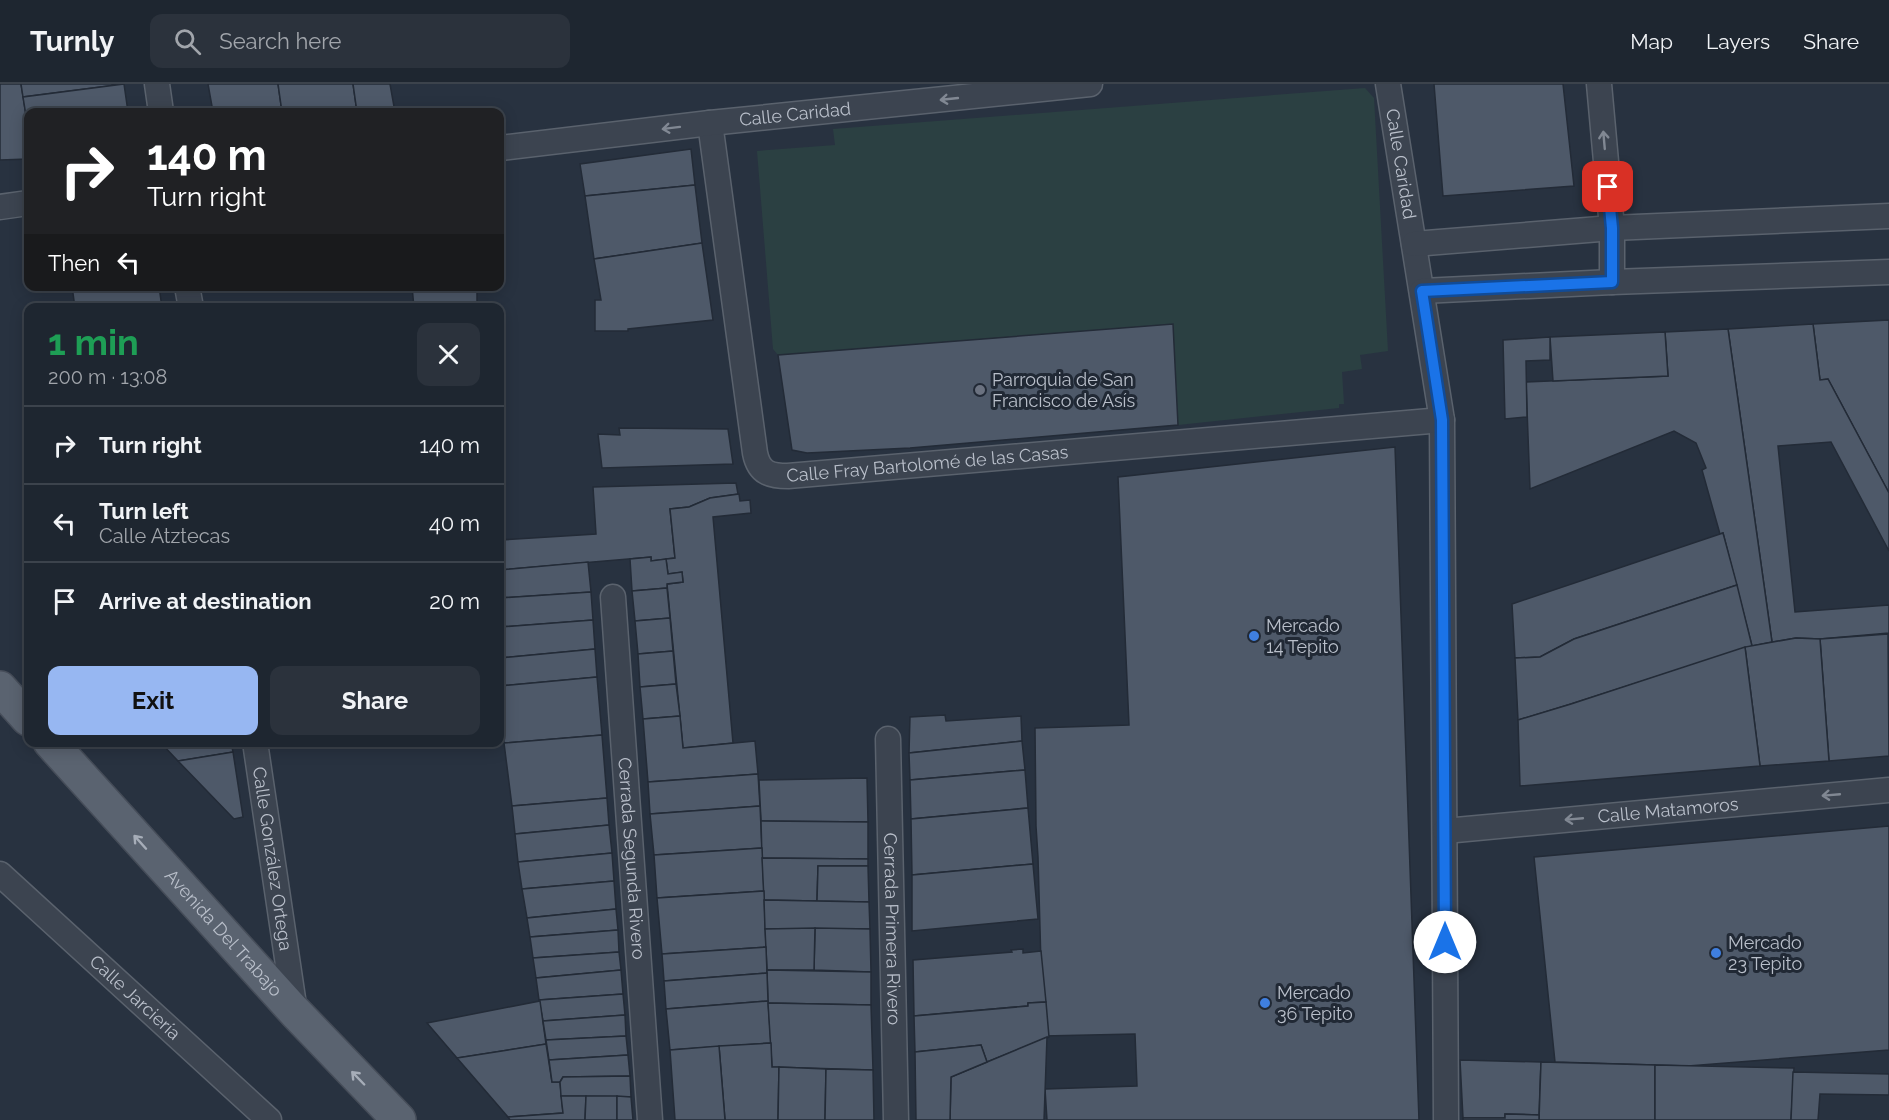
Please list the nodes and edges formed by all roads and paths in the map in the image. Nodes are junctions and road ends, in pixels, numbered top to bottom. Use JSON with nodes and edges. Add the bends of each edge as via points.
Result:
{"nodes":[{"id":1,"x":157,"y":84,"type":"edge"},
{"id":2,"x":1090,"y":84,"type":"edge"},
{"id":3,"x":1388,"y":84,"type":"edge"},
{"id":4,"x":1599,"y":84,"type":"edge"},
{"id":5,"x":989,"y":90,"type":"edge"},
{"id":6,"x":160,"y":108,"type":"edge"},
{"id":7,"x":710,"y":123,"type":"junction"},
{"id":8,"x":504,"y":148,"type":"edge"},
{"id":9,"x":24,"y":204,"type":"edge"},
{"id":10,"x":0,"y":207,"type":"edge"},
{"id":11,"x":1889,"y":216,"type":"edge"},
{"id":12,"x":1612,"y":228,"type":"junction"},
{"id":13,"x":1414,"y":244,"type":"junction"},
{"id":14,"x":1889,"y":272,"type":"edge"},
{"id":15,"x":1612,"y":282,"type":"junction"},
{"id":16,"x":1422,"y":291,"type":"junction"},
{"id":17,"x":1442,"y":420,"type":"junction"},
{"id":18,"x":614,"y":597,"type":"dead end"},
{"id":19,"x":0,"y":688,"type":"edge"},
{"id":20,"x":24,"y":715,"type":"edge"},
{"id":21,"x":888,"y":739,"type":"dead end"},
{"id":22,"x":55,"y":747,"type":"edge"},
{"id":23,"x":256,"y":747,"type":"edge"},
{"id":24,"x":1889,"y":790,"type":"edge"},
{"id":25,"x":1445,"y":831,"type":"junction"},
{"id":26,"x":0,"y":874,"type":"edge"},
{"id":27,"x":295,"y":1012,"type":"junction"},
{"id":28,"x":269,"y":1120,"type":"edge"},
{"id":29,"x":399,"y":1120,"type":"edge"},
{"id":30,"x":650,"y":1120,"type":"edge"},
{"id":31,"x":896,"y":1120,"type":"edge"},
{"id":32,"x":1446,"y":1120,"type":"edge"}],
"edges":[{"from":1,"to":6,"type":"street"},
{"from":2,"to":5,"type":"street","name":"Calle Caridad"},
{"from":3,"to":13,"type":"street","name":"Calle Caridad"},
{"from":12,"to":4,"type":"street","one_way":true},
{"from":5,"to":7,"type":"street","name":"Calle Caridad","one_way":true},
{"from":7,"to":8,"type":"street","name":"Calle Caridad","one_way":true},
{"from":7,"to":17,"type":"street","name":"Calle Fray Bartolomé de las Casas","via":[[757,464],[765,472],[788,476]]},
{"from":9,"to":10,"type":"street"},
{"from":11,"to":12,"type":"street"},
{"from":12,"to":13,"type":"street"},
{"from":12,"to":15,"type":"street"},
{"from":13,"to":16,"type":"street","name":"Calle Caridad"},
{"from":14,"to":15,"type":"street"},
{"from":15,"to":16,"type":"street"},
{"from":16,"to":17,"type":"street","name":"Calle Caridad"},
{"from":17,"to":25,"type":"street","name":"Calle Caridad"},
{"from":18,"to":30,"type":"street","name":"Cerrada Segunda Rivero"},
{"from":19,"to":20,"type":"main road"},
{"from":21,"to":31,"type":"street","name":"Cerrada Primera Rivero"},
{"from":27,"to":22,"type":"main road","name":"Avenida Del Trabajo","one_way":true},
{"from":23,"to":27,"type":"street","name":"Calle González Ortega"},
{"from":24,"to":25,"type":"street","name":"Calle Matamoros","one_way":true},
{"from":25,"to":32,"type":"street","name":"Calle Caridad"},
{"from":26,"to":28,"type":"street","name":"Calle Jarciería"},
{"from":29,"to":27,"type":"main road","name":"Avenida Del Trabajo","one_way":true}]}
